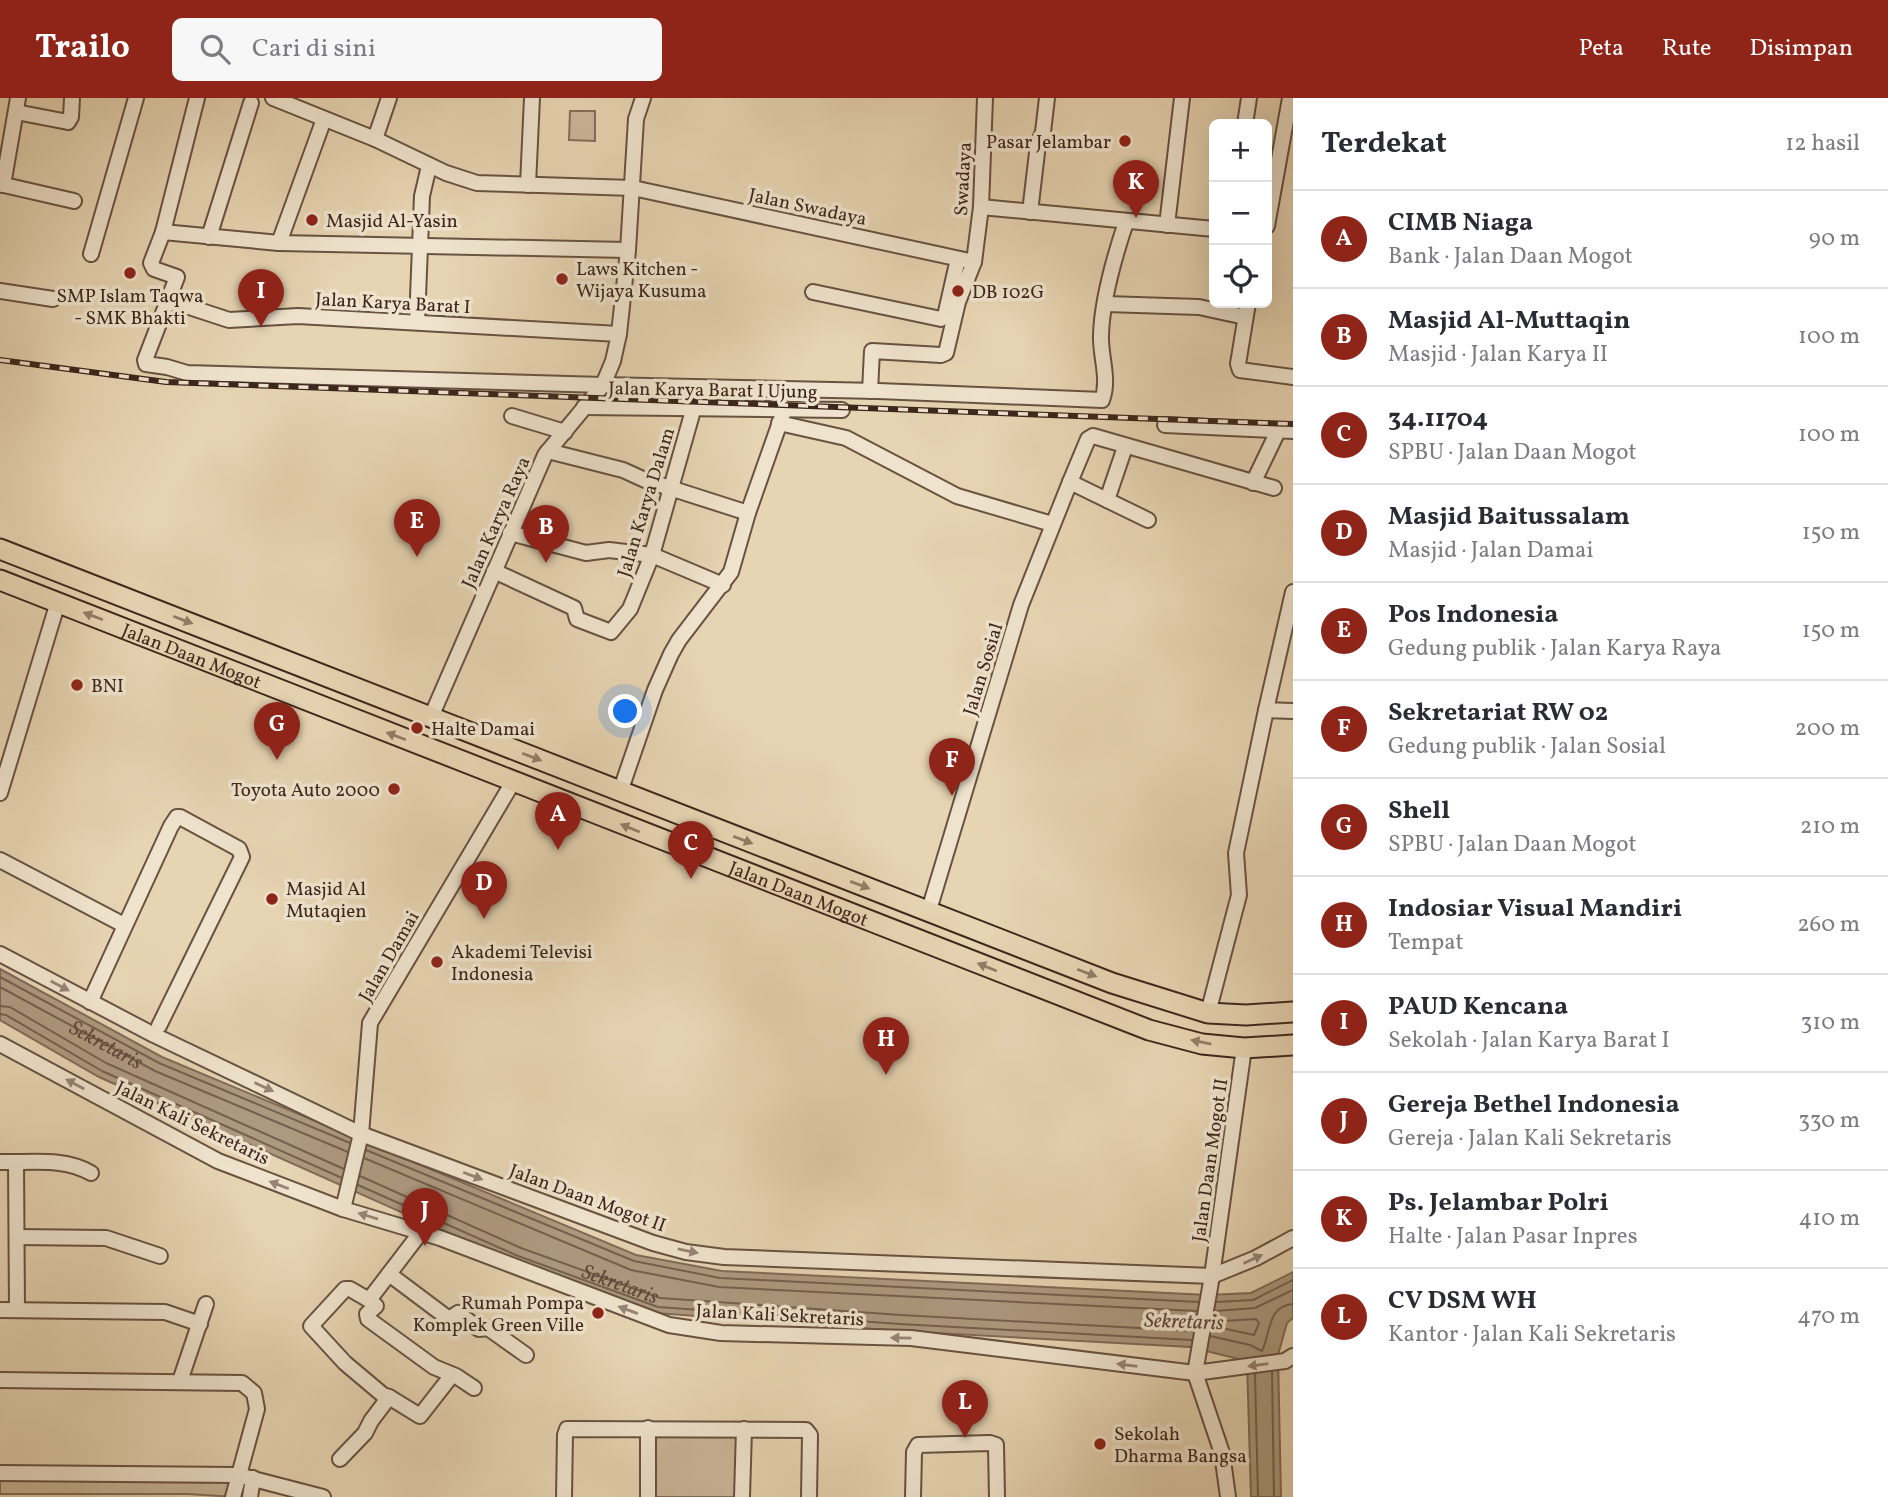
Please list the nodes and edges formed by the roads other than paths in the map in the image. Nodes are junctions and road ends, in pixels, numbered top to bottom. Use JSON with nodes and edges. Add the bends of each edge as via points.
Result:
{"nodes":[{"id":1,"x":72,"y":98,"type":"edge"},
{"id":2,"x":136,"y":98,"type":"edge"},
{"id":3,"x":197,"y":98,"type":"edge"},
{"id":4,"x":273,"y":98,"type":"edge"},
{"id":5,"x":389,"y":98,"type":"edge"},
{"id":6,"x":532,"y":98,"type":"edge"},
{"id":7,"x":643,"y":98,"type":"edge"},
{"id":8,"x":985,"y":98,"type":"edge"},
{"id":9,"x":1046,"y":98,"type":"edge"},
{"id":10,"x":1182,"y":98,"type":"edge"},
{"id":11,"x":1249,"y":98,"type":"edge"},
{"id":12,"x":1290,"y":98,"type":"edge"},
{"id":13,"x":290,"y":101,"type":"edge"},
{"id":14,"x":251,"y":103,"type":"dead end"},
{"id":15,"x":17,"y":105,"type":"edge"},
{"id":16,"x":324,"y":119,"type":"junction"},
{"id":17,"x":1246,"y":119,"type":"edge"},
{"id":18,"x":374,"y":139,"type":"junction"},
{"id":19,"x":429,"y":166,"type":"junction"},
{"id":20,"x":2,"y":185,"type":"edge"},
{"id":21,"x":528,"y":185,"type":"junction"},
{"id":22,"x":633,"y":188,"type":"junction"},
{"id":23,"x":1272,"y":198,"type":"edge"},
{"id":24,"x":74,"y":201,"type":"dead end"},
{"id":25,"x":981,"y":207,"type":"junction"},
{"id":26,"x":1030,"y":212,"type":"junction"},
{"id":27,"x":1126,"y":222,"type":"junction"},
{"id":28,"x":1167,"y":225,"type":"junction"},
{"id":29,"x":1209,"y":229,"type":"edge"},
{"id":30,"x":163,"y":232,"type":"junction"},
{"id":31,"x":209,"y":237,"type":"junction"},
{"id":32,"x":279,"y":243,"type":"junction"},
{"id":33,"x":421,"y":244,"type":"junction"},
{"id":34,"x":628,"y":250,"type":"junction"},
{"id":35,"x":91,"y":254,"type":"dead end"},
{"id":36,"x":958,"y":259,"type":"junction"},
{"id":37,"x":974,"y":262,"type":"junction"},
{"id":38,"x":0,"y":290,"type":"edge"},
{"id":39,"x":813,"y":292,"type":"dead end"},
{"id":40,"x":54,"y":299,"type":"dead end"},
{"id":41,"x":168,"y":300,"type":"junction"},
{"id":42,"x":1106,"y":304,"type":"junction"},
{"id":43,"x":1246,"y":310,"type":"edge"},
{"id":44,"x":417,"y":322,"type":"junction"},
{"id":45,"x":619,"y":334,"type":"junction"},
{"id":46,"x":1293,"y":377,"type":"edge"},
{"id":47,"x":603,"y":386,"type":"junction"},
{"id":48,"x":870,"y":391,"type":"junction"},
{"id":49,"x":584,"y":407,"type":"junction"},
{"id":50,"x":694,"y":407,"type":"junction"},
{"id":51,"x":785,"y":408,"type":"junction"},
{"id":52,"x":842,"y":411,"type":"dead end"},
{"id":53,"x":512,"y":416,"type":"dead end"},
{"id":54,"x":779,"y":423,"type":"junction"},
{"id":55,"x":1166,"y":425,"type":"dead end"},
{"id":56,"x":1278,"y":431,"type":"junction"},
{"id":57,"x":1293,"y":431,"type":"edge"},
{"id":58,"x":565,"y":432,"type":"junction"},
{"id":59,"x":1125,"y":447,"type":"junction"},
{"id":60,"x":548,"y":451,"type":"junction"},
{"id":61,"x":1070,"y":482,"type":"junction"},
{"id":62,"x":1254,"y":483,"type":"junction"},
{"id":63,"x":1275,"y":488,"type":"dead end"},
{"id":64,"x":670,"y":489,"type":"junction"},
{"id":65,"x":1107,"y":500,"type":"junction"},
{"id":66,"x":748,"y":513,"type":"junction"},
{"id":67,"x":1148,"y":520,"type":"dead end"},
{"id":68,"x":1052,"y":524,"type":"junction"},
{"id":69,"x":510,"y":533,"type":"junction"},
{"id":70,"x":0,"y":549,"type":"edge"},
{"id":71,"x":652,"y":555,"type":"junction"},
{"id":72,"x":494,"y":571,"type":"junction"},
{"id":73,"x":0,"y":580,"type":"edge"},
{"id":74,"x":723,"y":585,"type":"junction"},
{"id":75,"x":1293,"y":592,"type":"edge"},
{"id":76,"x":58,"y":602,"type":"junction"},
{"id":77,"x":1290,"y":620,"type":"edge"},
{"id":78,"x":1266,"y":710,"type":"junction"},
{"id":79,"x":1293,"y":711,"type":"edge"},
{"id":80,"x":431,"y":717,"type":"junction"},
{"id":81,"x":513,"y":782,"type":"junction"},
{"id":82,"x":620,"y":792,"type":"junction"},
{"id":83,"x":0,"y":793,"type":"edge"},
{"id":84,"x":0,"y":860,"type":"edge"},
{"id":85,"x":797,"y":860,"type":"junction"},
{"id":86,"x":822,"y":870,"type":"junction"},
{"id":87,"x":785,"y":889,"type":"junction"},
{"id":88,"x":808,"y":898,"type":"junction"},
{"id":89,"x":929,"y":911,"type":"junction"},
{"id":90,"x":124,"y":925,"type":"junction"},
{"id":91,"x":0,"y":954,"type":"edge"},
{"id":92,"x":90,"y":1002,"type":"junction"},
{"id":93,"x":1208,"y":1013,"type":"junction"},
{"id":94,"x":1293,"y":1013,"type":"edge"},
{"id":95,"x":159,"y":1026,"type":"dead end"},
{"id":96,"x":0,"y":1044,"type":"edge"},
{"id":97,"x":1293,"y":1045,"type":"edge"},
{"id":98,"x":1244,"y":1048,"type":"junction"},
{"id":99,"x":361,"y":1136,"type":"junction"},
{"id":100,"x":0,"y":1162,"type":"edge"},
{"id":101,"x":16,"y":1163,"type":"junction"},
{"id":102,"x":91,"y":1173,"type":"dead end"},
{"id":103,"x":344,"y":1204,"type":"junction"},
{"id":104,"x":421,"y":1232,"type":"junction"},
{"id":105,"x":17,"y":1237,"type":"junction"},
{"id":106,"x":1293,"y":1238,"type":"edge"},
{"id":107,"x":160,"y":1255,"type":"dead end"},
{"id":108,"x":389,"y":1274,"type":"junction"},
{"id":109,"x":1211,"y":1282,"type":"junction"},
{"id":110,"x":369,"y":1300,"type":"junction"},
{"id":111,"x":206,"y":1304,"type":"dead end"},
{"id":112,"x":0,"y":1310,"type":"edge"},
{"id":113,"x":17,"y":1310,"type":"junction"},
{"id":114,"x":200,"y":1324,"type":"junction"},
{"id":115,"x":526,"y":1355,"type":"dead end"},
{"id":116,"x":1289,"y":1358,"type":"edge"},
{"id":117,"x":1195,"y":1367,"type":"junction"},
{"id":118,"x":452,"y":1376,"type":"junction"},
{"id":119,"x":0,"y":1380,"type":"edge"},
{"id":120,"x":180,"y":1381,"type":"junction"},
{"id":121,"x":474,"y":1388,"type":"dead end"},
{"id":122,"x":389,"y":1397,"type":"junction"},
{"id":123,"x":648,"y":1428,"type":"junction"},
{"id":124,"x":744,"y":1429,"type":"junction"},
{"id":125,"x":340,"y":1459,"type":"dead end"},
{"id":126,"x":0,"y":1473,"type":"edge"},
{"id":127,"x":245,"y":1476,"type":"junction"},
{"id":128,"x":233,"y":1497,"type":"edge"},
{"id":129,"x":250,"y":1497,"type":"edge"},
{"id":130,"x":323,"y":1497,"type":"edge"},
{"id":131,"x":564,"y":1497,"type":"edge"},
{"id":132,"x":648,"y":1497,"type":"edge"},
{"id":133,"x":742,"y":1497,"type":"edge"},
{"id":134,"x":809,"y":1497,"type":"edge"},
{"id":135,"x":913,"y":1497,"type":"edge"},
{"id":136,"x":997,"y":1497,"type":"edge"},
{"id":137,"x":1228,"y":1497,"type":"edge"}],
"edges":[{"from":1,"to":15,"type":"street","via":[[68,122]]},
{"from":2,"to":35,"type":"street"},
{"from":3,"to":30,"type":"street"},
{"from":4,"to":13,"type":"street","name":"Jalan Swadaya"},
{"from":5,"to":18,"type":"street"},
{"from":6,"to":21,"type":"street"},
{"from":7,"to":22,"type":"street","name":"Jalan Karya Raya","via":[[636,119]]},
{"from":8,"to":25,"type":"street","name":"Swadaya"},
{"from":9,"to":26,"type":"street"},
{"from":10,"to":28,"type":"street"},
{"from":11,"to":17,"type":"street"},
{"from":12,"to":23,"type":"street"},
{"from":13,"to":16,"type":"street","name":"Jalan Swadaya"},
{"from":14,"to":31,"type":"street"},
{"from":15,"to":20,"type":"street"},
{"from":16,"to":18,"type":"street","name":"Jalan Swadaya"},
{"from":16,"to":32,"type":"street"},
{"from":18,"to":19,"type":"street","name":"Jalan Swadaya"},
{"from":19,"to":21,"type":"street","name":"Jalan Swadaya","via":[[477,183]]},
{"from":19,"to":33,"type":"street","via":[[422,196]]},
{"from":20,"to":24,"type":"street"},
{"from":21,"to":22,"type":"street","name":"Jalan Swadaya"},
{"from":22,"to":34,"type":"street","name":"Jalan Karya Raya"},
{"from":22,"to":36,"type":"street","name":"Jalan Swadaya"},
{"from":25,"to":26,"type":"street"},
{"from":25,"to":37,"type":"street","name":"Swadaya"},
{"from":26,"to":27,"type":"street"},
{"from":27,"to":28,"type":"street"},
{"from":27,"to":42,"type":"street"},
{"from":28,"to":29,"type":"street"},
{"from":30,"to":31,"type":"street"},
{"from":30,"to":41,"type":"street","via":[[151,266],[176,275]]},
{"from":31,"to":32,"type":"street"},
{"from":32,"to":33,"type":"street"},
{"from":33,"to":34,"type":"street"},
{"from":33,"to":44,"type":"street"},
{"from":34,"to":45,"type":"street","name":"Jalan Karya Raya"},
{"from":36,"to":37,"type":"street","name":"Jalan Swadaya"},
{"from":36,"to":39,"type":"street","via":[[941,319]]},
{"from":37,"to":48,"type":"street","name":"Swadaya","via":[[958,302],[946,353],[872,351]]},
{"from":38,"to":40,"type":"street"},
{"from":41,"to":44,"type":"street","name":"Jalan Karya Barat I","via":[[229,320],[298,316]]},
{"from":41,"to":47,"type":"street","via":[[146,364],[187,373]]},
{"from":42,"to":43,"type":"street"},
{"from":42,"to":48,"type":"street","via":[[1101,336],[1103,399]]},
{"from":43,"to":46,"type":"street","via":[[1237,364],[1240,370]]},
{"from":44,"to":45,"type":"street","name":"Jalan Karya Barat I"},
{"from":45,"to":47,"type":"street","name":"Jalan Karya Raya"},
{"from":47,"to":48,"type":"street"},
{"from":47,"to":49,"type":"street","name":"Jalan Karya Raya"},
{"from":49,"to":50,"type":"street","name":"Jalan Karya Barat I Ujung"},
{"from":49,"to":58,"type":"street","name":"Jalan Karya Raya"},
{"from":50,"to":51,"type":"street","name":"Jalan Karya Barat I Ujung"},
{"from":50,"to":64,"type":"street","name":"Jalan Karya Dalam"},
{"from":51,"to":52,"type":"street","name":"Jalan Karya Barat I Ujung"},
{"from":51,"to":54,"type":"street"},
{"from":53,"to":58,"type":"street"},
{"from":54,"to":66,"type":"street"},
{"from":54,"to":68,"type":"street","via":[[846,438],[957,496]]},
{"from":55,"to":56,"type":"street"},
{"from":56,"to":57,"type":"street"},
{"from":56,"to":62,"type":"street"},
{"from":58,"to":60,"type":"street","name":"Jalan Karya Raya"},
{"from":59,"to":61,"type":"street","name":"Jalan Sosial","via":[[1090,437]]},
{"from":59,"to":62,"type":"street","name":"Jalan Sosial"},
{"from":59,"to":65,"type":"street"},
{"from":60,"to":64,"type":"street","via":[[623,470]]},
{"from":60,"to":69,"type":"street","name":"Jalan Karya Raya"},
{"from":61,"to":65,"type":"street"},
{"from":61,"to":68,"type":"street","name":"Jalan Sosial"},
{"from":62,"to":63,"type":"street","name":"Jalan Sosial"},
{"from":64,"to":66,"type":"street"},
{"from":64,"to":71,"type":"street","name":"Jalan Karya Dalam"},
{"from":65,"to":67,"type":"street"},
{"from":66,"to":74,"type":"street"},
{"from":68,"to":89,"type":"street","name":"Jalan Sosial","via":[[1021,605]]},
{"from":69,"to":71,"type":"street","via":[[586,553],[610,550]]},
{"from":69,"to":72,"type":"street","name":"Jalan Karya Raya"},
{"from":70,"to":80,"type":"highway","name":"Jalan Daan Mogot","one_way":true},
{"from":71,"to":72,"type":"street","name":"Jalan Karya Dalam","via":[[630,609],[611,632],[576,619],[574,608]]},
{"from":71,"to":74,"type":"street"},
{"from":72,"to":80,"type":"street","name":"Jalan Karya Raya"},
{"from":73,"to":76,"type":"highway","name":"Jalan Daan Mogot"},
{"from":74,"to":82,"type":"street","via":[[671,654]]},
{"from":75,"to":77,"type":"street"},
{"from":81,"to":76,"type":"highway","name":"Jalan Daan Mogot","one_way":true},
{"from":76,"to":83,"type":"street"},
{"from":77,"to":78,"type":"street"},
{"from":78,"to":79,"type":"street"},
{"from":78,"to":93,"type":"street","via":[[1236,853],[1239,895]]},
{"from":80,"to":82,"type":"highway","name":"Jalan Daan Mogot","one_way":true},
{"from":87,"to":81,"type":"highway","name":"Jalan Daan Mogot","one_way":true},
{"from":81,"to":99,"type":"street","name":"Jalan Damai","via":[[370,1023]]},
{"from":82,"to":85,"type":"highway","name":"Jalan Daan Mogot","one_way":true},
{"from":84,"to":90,"type":"street"},
{"from":85,"to":86,"type":"highway","name":"Jalan Daan Mogot"},
{"from":85,"to":87,"type":"highway"},
{"from":86,"to":88,"type":"highway"},
{"from":86,"to":89,"type":"highway","name":"Jalan Daan Mogot","one_way":true},
{"from":87,"to":88,"type":"highway","name":"Jalan Daan Mogot"},
{"from":98,"to":88,"type":"highway","name":"Jalan Daan Mogot","one_way":true,"via":[[1202,1044],[1149,1030]]},
{"from":89,"to":93,"type":"highway","name":"Jalan Daan Mogot","one_way":true,"via":[[1112,983]]},
{"from":90,"to":92,"type":"street"},
{"from":90,"to":95,"type":"street","via":[[177,817],[241,851],[242,860]]},
{"from":91,"to":92,"type":"street","name":"Jalan Daan Mogot II","one_way":true},
{"from":92,"to":99,"type":"street","name":"Jalan Daan Mogot II","one_way":true},
{"from":93,"to":94,"type":"highway","name":"Jalan Daan Mogot"},
{"from":103,"to":96,"type":"street","name":"Jalan Kali Sekretaris","one_way":true,"via":[[218,1161]]},
{"from":97,"to":98,"type":"highway","name":"Jalan Daan Mogot"},
{"from":98,"to":109,"type":"street","name":"Jalan Daan Mogot II"},
{"from":99,"to":103,"type":"street","name":"Jalan Damai"},
{"from":99,"to":109,"type":"street","name":"Jalan Daan Mogot II","one_way":true,"via":[[686,1252]]},
{"from":100,"to":101,"type":"street"},
{"from":101,"to":102,"type":"street","via":[[73,1164]]},
{"from":101,"to":105,"type":"street"},
{"from":104,"to":103,"type":"street","name":"Jalan Kali Sekretaris","one_way":true},
{"from":104,"to":108,"type":"street"},
{"from":117,"to":104,"type":"street","name":"Jalan Kali Sekretaris","one_way":true,"via":[[911,1338],[691,1330]]},
{"from":105,"to":107,"type":"street","via":[[106,1238]]},
{"from":105,"to":113,"type":"street"},
{"from":109,"to":106,"type":"street","one_way":true},
{"from":108,"to":110,"type":"street"},
{"from":108,"to":115,"type":"street","via":[[449,1319],[458,1313]]},
{"from":109,"to":117,"type":"street","name":"Jalan Daan Mogot II"},
{"from":110,"to":118,"type":"street","via":[[376,1307],[367,1314],[368,1319]]},
{"from":110,"to":122,"type":"street","via":[[345,1289],[311,1326],[345,1363]]},
{"from":111,"to":114,"type":"street"},
{"from":112,"to":113,"type":"street"},
{"from":113,"to":114,"type":"street","via":[[165,1312]]},
{"from":114,"to":120,"type":"street"},
{"from":116,"to":117,"type":"street","name":"Jalan Kali Sekretaris","one_way":true,"via":[[1232,1368]]},
{"from":117,"to":137,"type":"street","via":[[1222,1453]]},
{"from":118,"to":121,"type":"street"},
{"from":118,"to":122,"type":"street","via":[[420,1416]]},
{"from":119,"to":120,"type":"street"},
{"from":120,"to":127,"type":"street","via":[[242,1383],[254,1392],[257,1409]]},
{"from":122,"to":125,"type":"street","via":[[367,1431]]},
{"from":123,"to":124,"type":"street"},
{"from":123,"to":131,"type":"street","via":[[567,1429]]},
{"from":123,"to":132,"type":"street"},
{"from":124,"to":133,"type":"street"},
{"from":124,"to":134,"type":"street","via":[[808,1432]]},
{"from":126,"to":127,"type":"street"},
{"from":127,"to":128,"type":"street"},
{"from":127,"to":129,"type":"street"},
{"from":127,"to":130,"type":"street"},
{"from":135,"to":136,"type":"street","via":[[918,1445],[990,1443],[996,1445]]}]}
